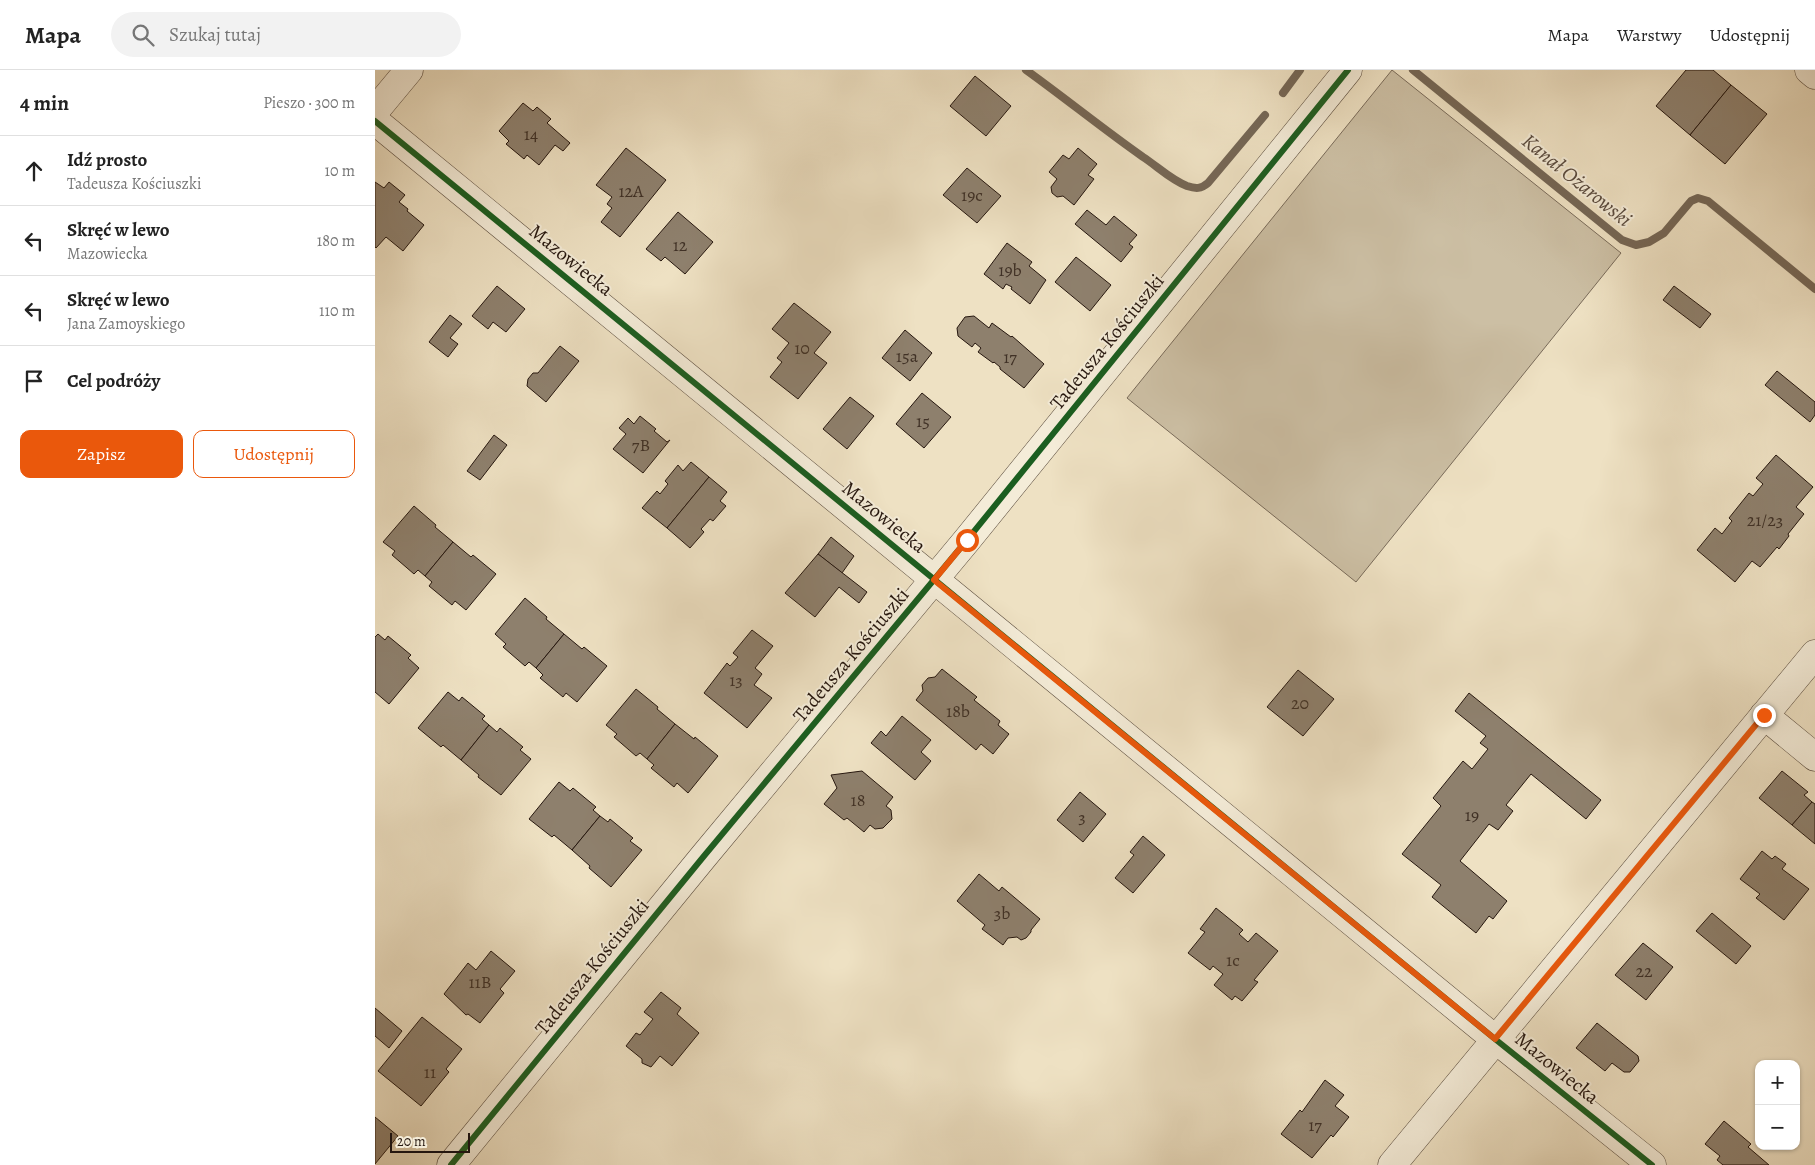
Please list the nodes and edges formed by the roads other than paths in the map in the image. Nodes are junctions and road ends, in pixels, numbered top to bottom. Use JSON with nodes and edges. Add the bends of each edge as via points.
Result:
{"nodes":[{"id":1,"x":409,"y":70,"type":"edge"},
{"id":2,"x":1348,"y":70,"type":"edge"},
{"id":3,"x":1809,"y":70,"type":"edge"},
{"id":4,"x":1815,"y":75,"type":"edge"},
{"id":5,"x":375,"y":111,"type":"edge"},
{"id":6,"x":375,"y":121,"type":"edge"},
{"id":7,"x":934,"y":580,"type":"junction"},
{"id":8,"x":1815,"y":654,"type":"edge"},
{"id":9,"x":1764,"y":715,"type":"junction"},
{"id":10,"x":1815,"y":757,"type":"edge"},
{"id":11,"x":1495,"y":1039,"type":"junction"},
{"id":12,"x":451,"y":1165,"type":"edge"},
{"id":13,"x":1392,"y":1165,"type":"edge"},
{"id":14,"x":1652,"y":1165,"type":"edge"}],
"edges":[{"from":1,"to":5,"type":"street"},
{"from":2,"to":7,"type":"street","name":"Tadeusza Kościuszki"},
{"from":3,"to":4,"type":"street"},
{"from":6,"to":7,"type":"street","name":"Mazowiecka"},
{"from":7,"to":11,"type":"street","name":"Mazowiecka"},
{"from":7,"to":12,"type":"street","name":"Tadeusza Kościuszki"},
{"from":8,"to":9,"type":"street"},
{"from":9,"to":10,"type":"street"},
{"from":9,"to":11,"type":"street"},
{"from":11,"to":13,"type":"street"},
{"from":11,"to":14,"type":"street","name":"Mazowiecka"}]}
